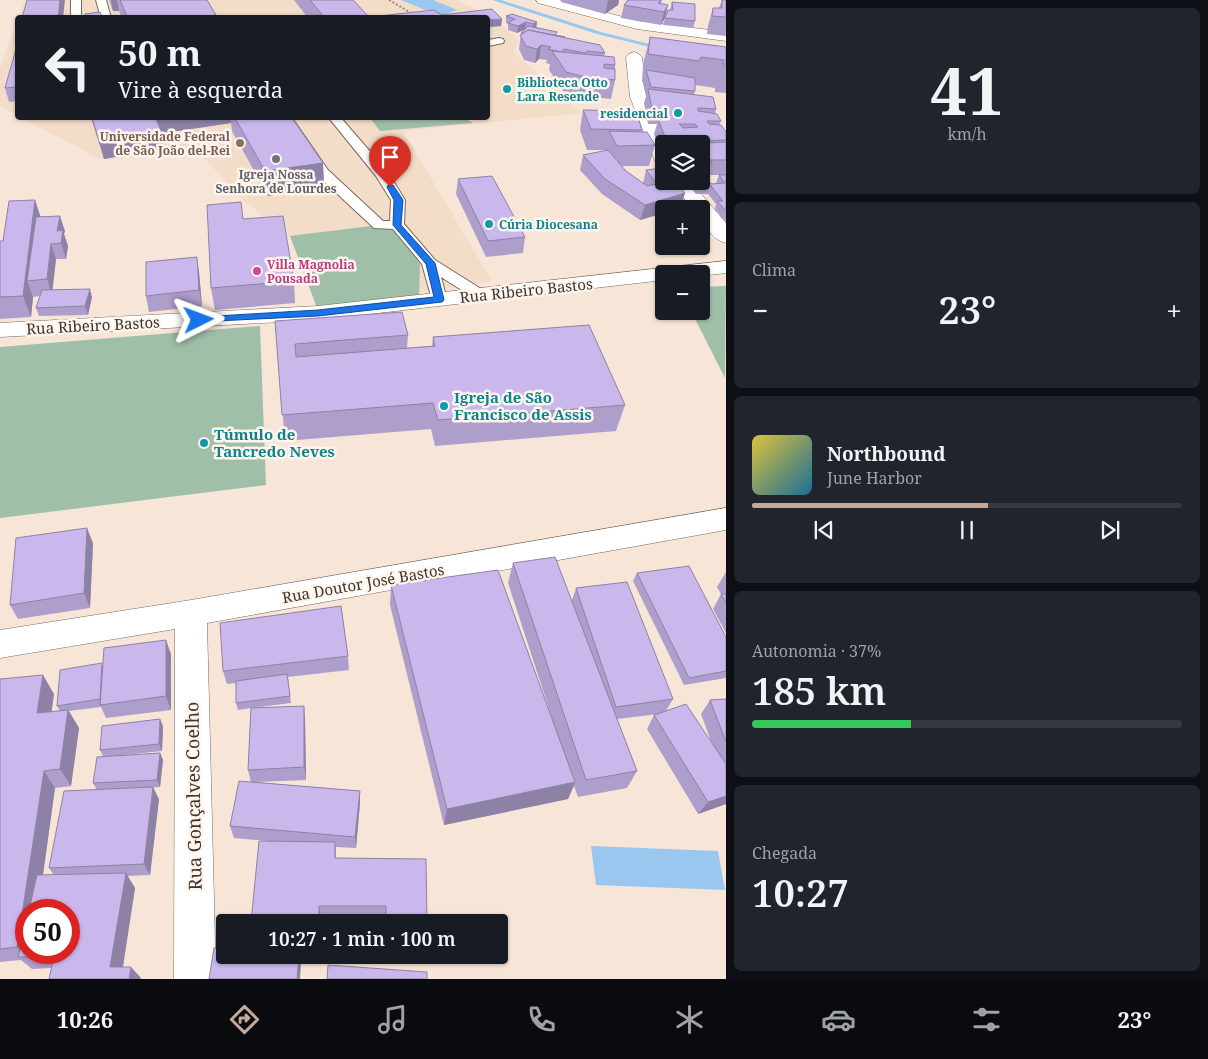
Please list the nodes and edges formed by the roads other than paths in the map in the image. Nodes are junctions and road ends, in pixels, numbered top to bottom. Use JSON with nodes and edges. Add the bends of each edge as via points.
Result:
{"nodes":[{"id":1,"x":76,"y":0,"type":"edge"},
{"id":2,"x":101,"y":0,"type":"edge"},
{"id":3,"x":543,"y":0,"type":"edge"},
{"id":4,"x":76,"y":15,"type":"edge"},
{"id":5,"x":105,"y":15,"type":"edge"},
{"id":6,"x":726,"y":38,"type":"edge"},
{"id":7,"x":499,"y":41,"type":"dead end"},
{"id":8,"x":490,"y":43,"type":"edge"},
{"id":9,"x":634,"y":57,"type":"dead end"},
{"id":10,"x":287,"y":120,"type":"edge"},
{"id":11,"x":337,"y":120,"type":"edge"},
{"id":12,"x":655,"y":142,"type":"edge"},
{"id":13,"x":688,"y":190,"type":"edge"},
{"id":14,"x":397,"y":225,"type":"junction"},
{"id":15,"x":726,"y":236,"type":"edge"},
{"id":16,"x":430,"y":263,"type":"junction"},
{"id":17,"x":726,"y":267,"type":"edge"},
{"id":18,"x":710,"y":269,"type":"edge"},
{"id":19,"x":655,"y":275,"type":"edge"},
{"id":20,"x":480,"y":295,"type":"junction"},
{"id":21,"x":439,"y":300,"type":"junction"},
{"id":22,"x":0,"y":330,"type":"edge"},
{"id":23,"x":726,"y":519,"type":"edge"},
{"id":24,"x":191,"y":613,"type":"junction"},
{"id":25,"x":0,"y":644,"type":"edge"},
{"id":26,"x":195,"y":979,"type":"edge"}],
"edges":[{"from":1,"to":4,"type":"lane"},
{"from":2,"to":5,"type":"lane"},
{"from":3,"to":6,"type":"street","via":[[637,25]]},
{"from":7,"to":8,"type":"lane"},
{"from":9,"to":12,"type":"street","via":[[644,119]]},
{"from":10,"to":14,"type":"lane","via":[[323,173],[379,225]]},
{"from":11,"to":14,"type":"lane","via":[[382,174],[398,200]]},
{"from":13,"to":15,"type":"street"},
{"from":14,"to":16,"type":"lane"},
{"from":16,"to":20,"type":"lane"},
{"from":16,"to":21,"type":"lane"},
{"from":17,"to":18,"type":"street","name":"Rua Ribeiro Bastos"},
{"from":19,"to":20,"type":"street","name":"Rua Ribeiro Bastos"},
{"from":20,"to":21,"type":"street","name":"Rua Ribeiro Bastos"},
{"from":21,"to":22,"type":"street","name":"Rua Ribeiro Bastos","via":[[318,313]]},
{"from":23,"to":24,"type":"street","name":"Rua Doutor José Bastos"},
{"from":24,"to":25,"type":"street","name":"Rua Doutor José Bastos"},
{"from":24,"to":26,"type":"street","name":"Rua Gonçalves Coelho"}]}
